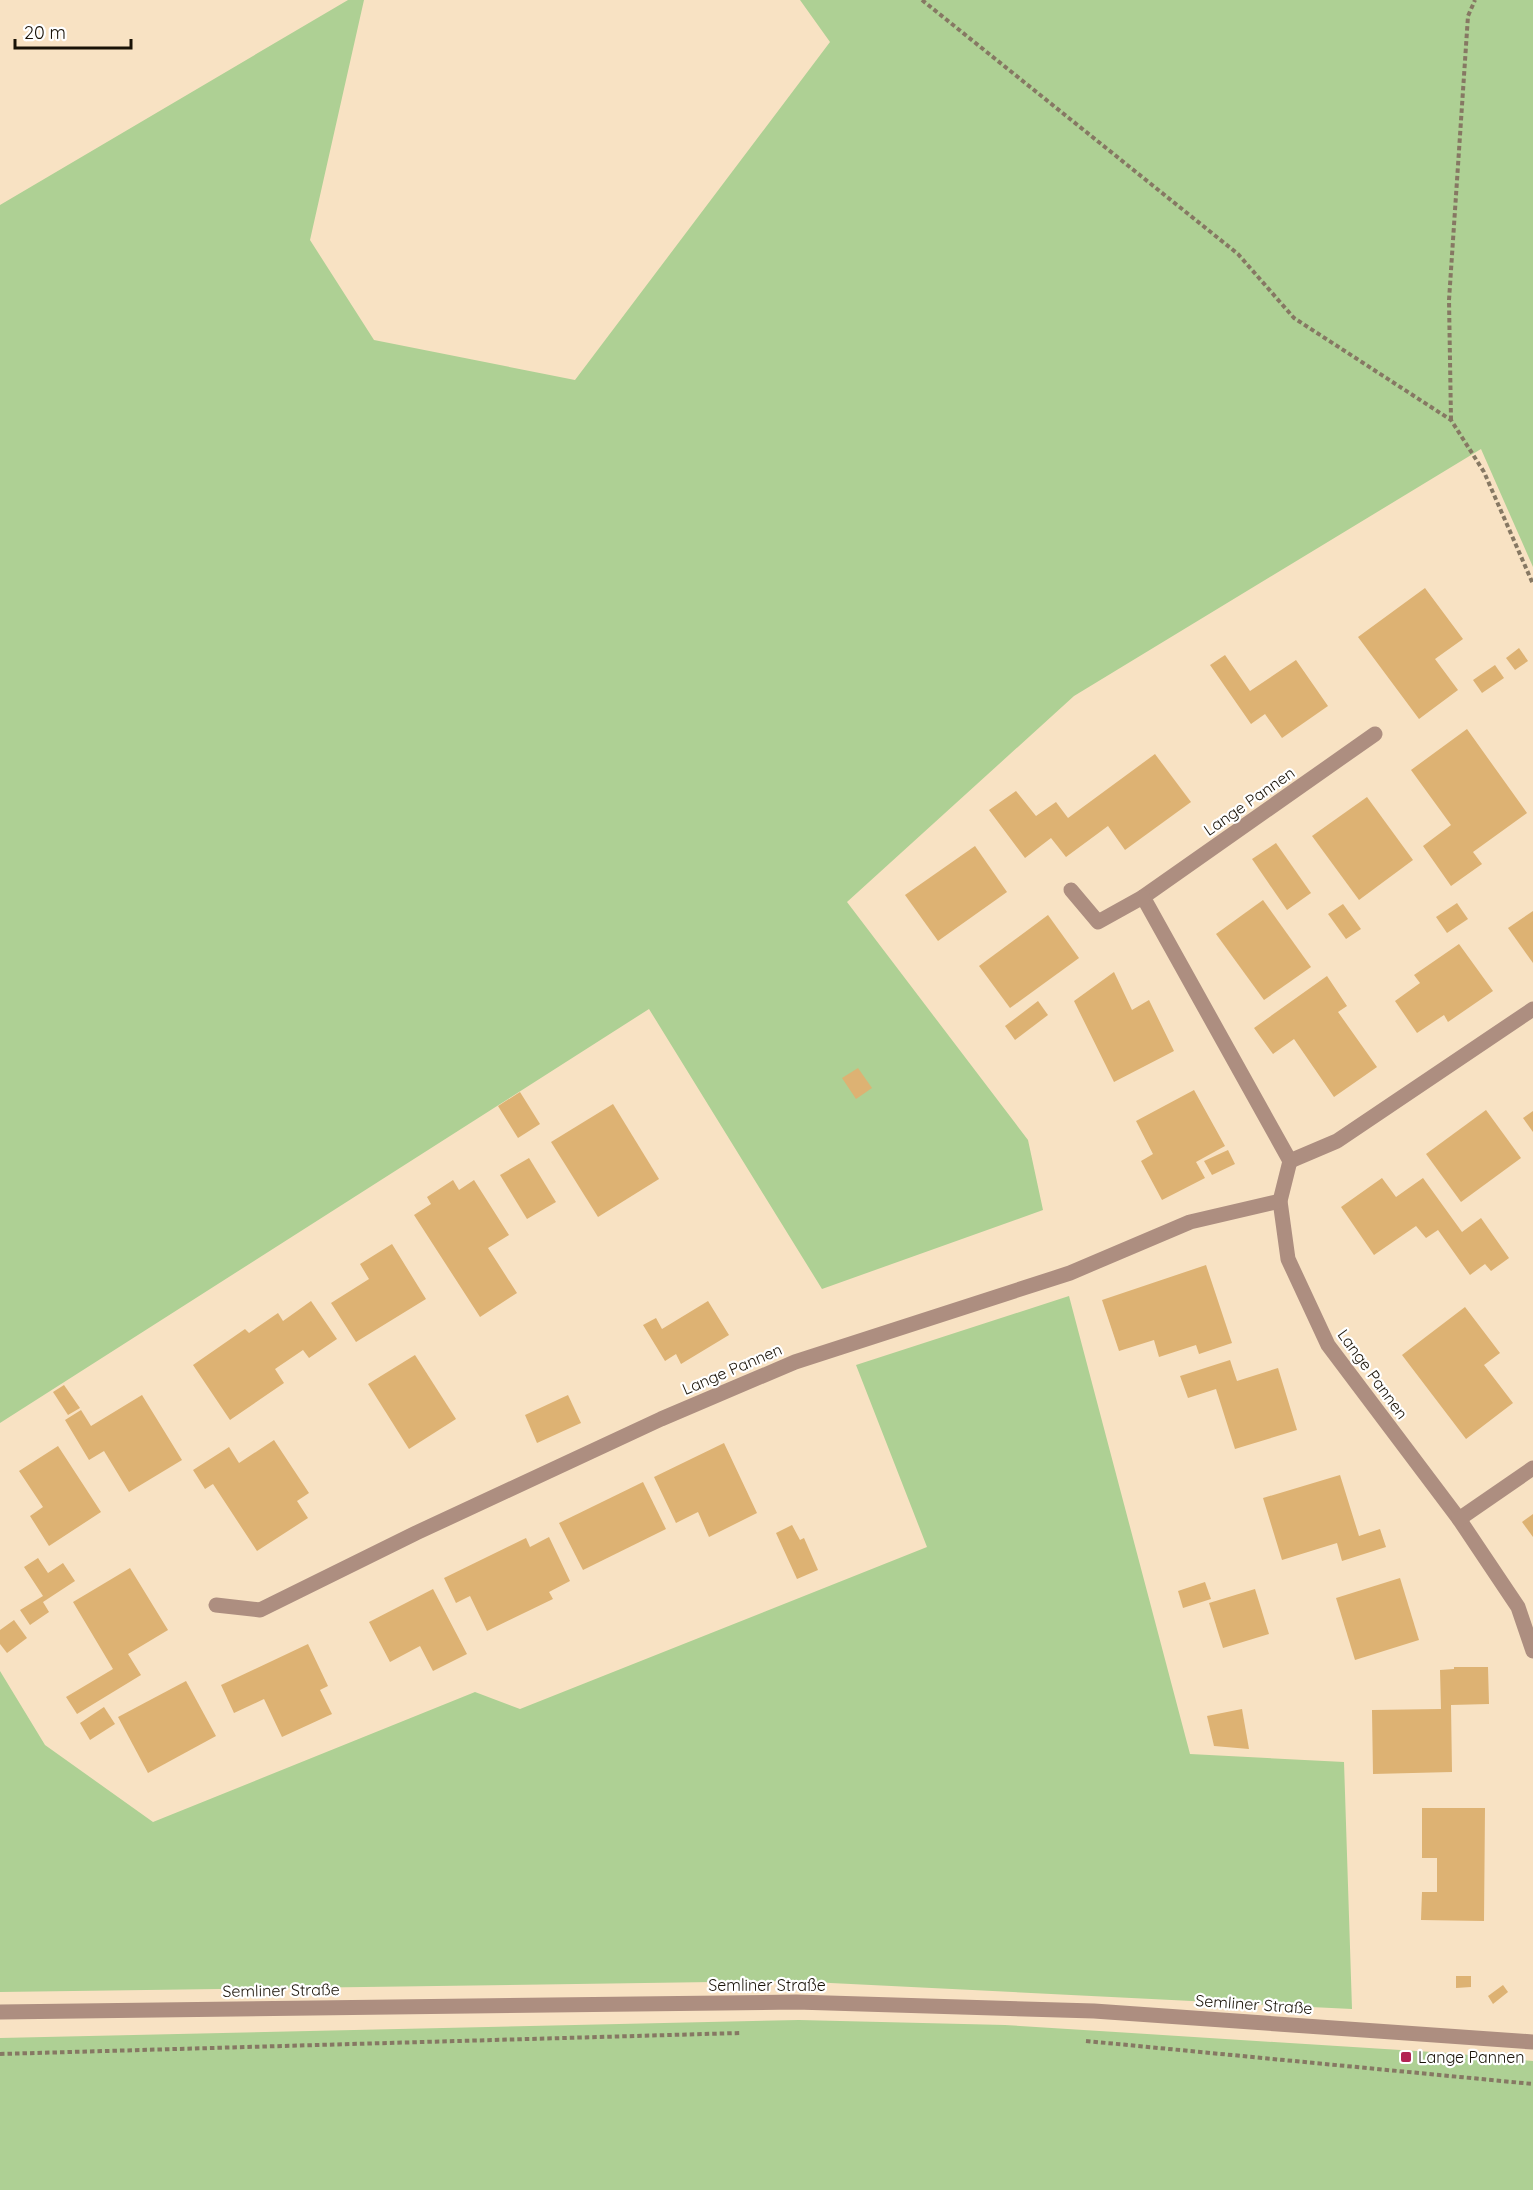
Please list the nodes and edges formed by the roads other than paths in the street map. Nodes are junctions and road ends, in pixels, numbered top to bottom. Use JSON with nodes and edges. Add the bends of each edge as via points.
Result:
{"nodes":[{"id":1,"x":1375,"y":734,"type":"dead end"},
{"id":2,"x":1071,"y":890,"type":"dead end"},
{"id":3,"x":1143,"y":897,"type":"junction"},
{"id":4,"x":1533,"y":1009,"type":"edge"},
{"id":5,"x":1290,"y":1161,"type":"junction"},
{"id":6,"x":1280,"y":1200,"type":"junction"},
{"id":7,"x":1533,"y":1468,"type":"edge"},
{"id":8,"x":1459,"y":1519,"type":"junction"},
{"id":9,"x":216,"y":1605,"type":"dead end"},
{"id":10,"x":1533,"y":1651,"type":"edge"},
{"id":11,"x":0,"y":2012,"type":"edge"},
{"id":12,"x":1533,"y":2042,"type":"edge"}],
"edges":[{"from":1,"to":3,"type":"street","name":"Lange Pannen"},
{"from":2,"to":3,"type":"street","name":"Lange Pannen","via":[[1098,922]]},
{"from":3,"to":5,"type":"street"},
{"from":4,"to":5,"type":"street","via":[[1337,1141]]},
{"from":5,"to":6,"type":"street","name":"Lange Pannen"},
{"from":6,"to":8,"type":"street","name":"Lange Pannen","via":[[1288,1259],[1328,1345]]},
{"from":6,"to":9,"type":"street","name":"Lange Pannen","via":[[1190,1222],[1070,1273],[795,1362],[416,1533],[260,1610]]},
{"from":7,"to":8,"type":"street"},
{"from":8,"to":10,"type":"street","name":"Lange Pannen","via":[[1518,1607]]},
{"from":11,"to":12,"type":"street","name":"Semliner Straße","via":[[796,2002],[1094,2011]]}]}
